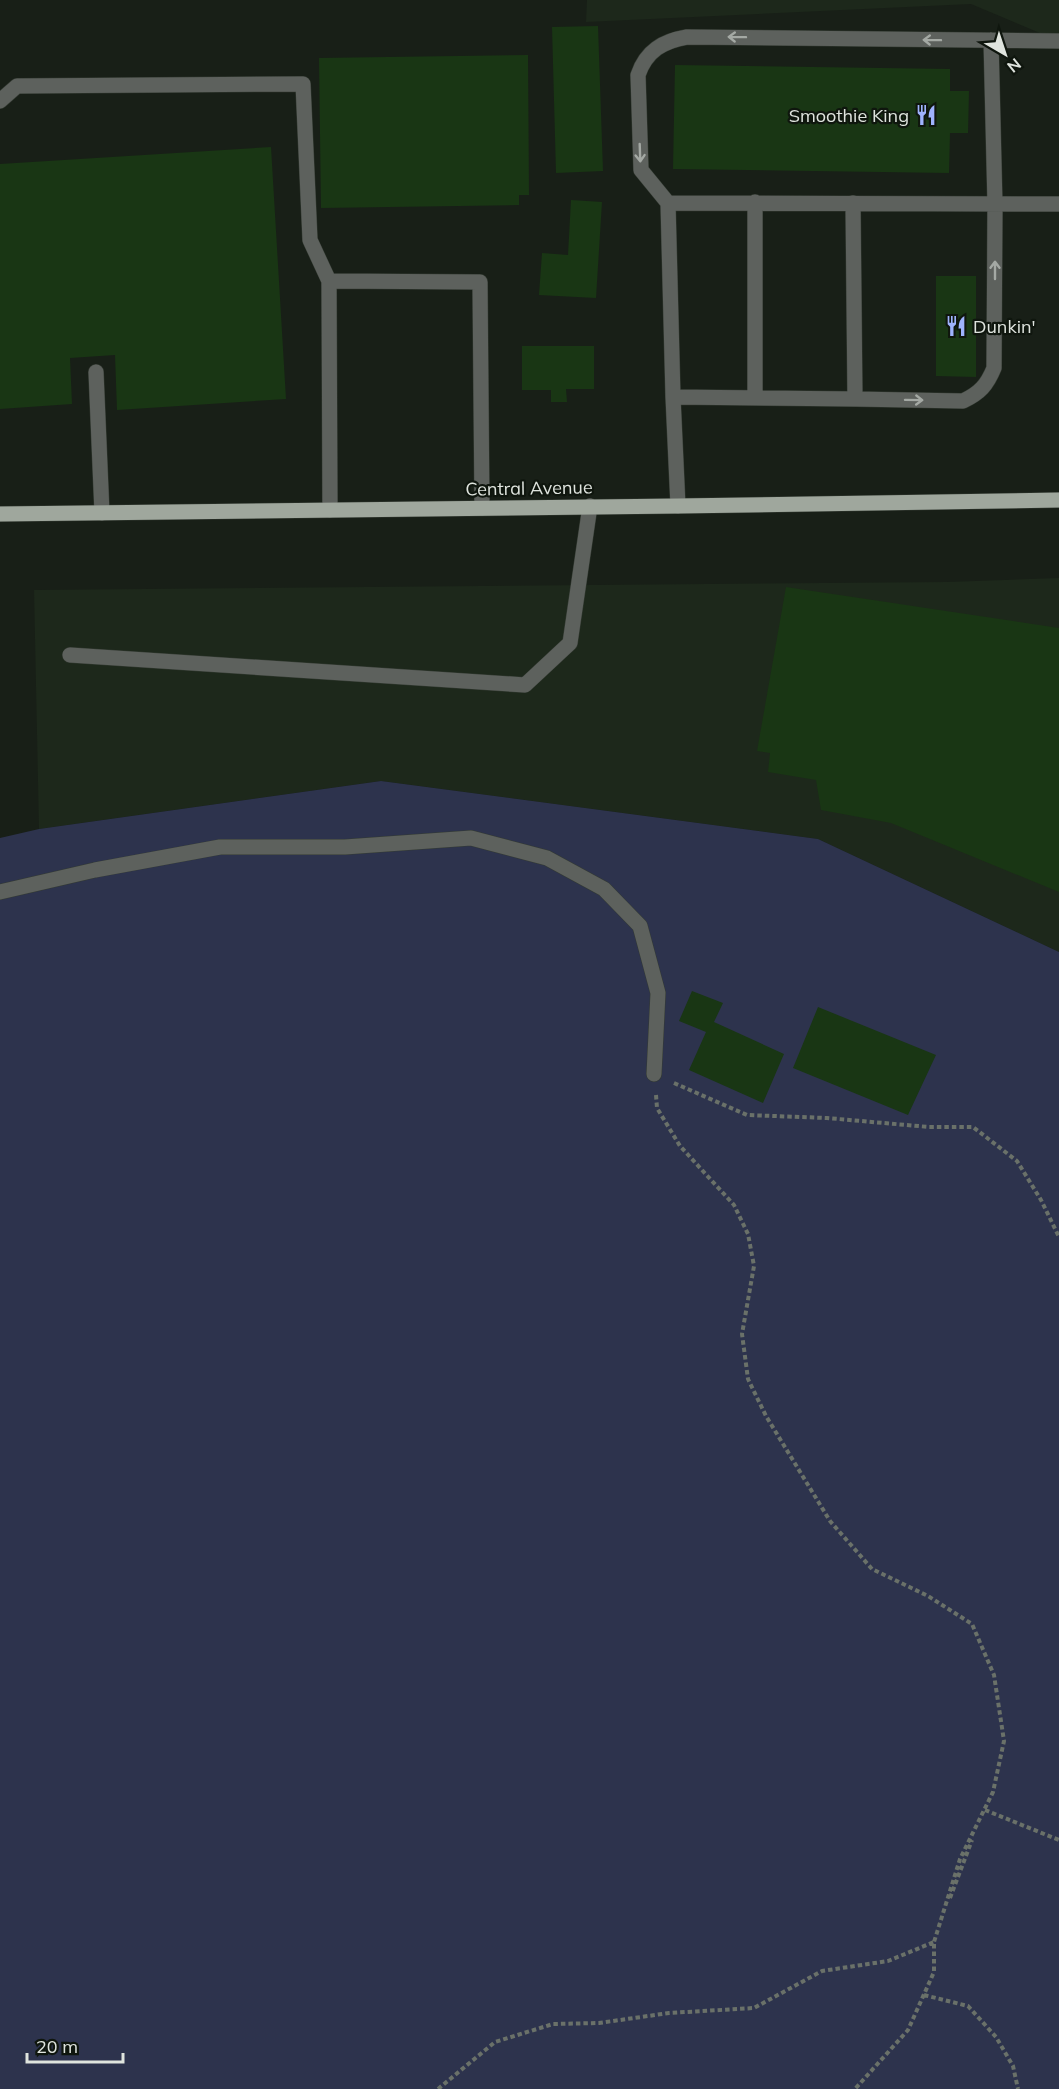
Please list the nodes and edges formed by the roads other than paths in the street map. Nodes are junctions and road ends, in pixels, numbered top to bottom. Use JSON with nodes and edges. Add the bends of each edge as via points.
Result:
{"nodes":[{"id":1,"x":991,"y":40,"type":"junction"},
{"id":2,"x":1059,"y":41,"type":"edge"},
{"id":3,"x":0,"y":101,"type":"edge"},
{"id":4,"x":755,"y":202,"type":"junction"},
{"id":5,"x":668,"y":203,"type":"junction"},
{"id":6,"x":854,"y":203,"type":"junction"},
{"id":7,"x":1059,"y":204,"type":"edge"},
{"id":8,"x":995,"y":205,"type":"junction"},
{"id":9,"x":329,"y":281,"type":"junction"},
{"id":10,"x":96,"y":372,"type":"dead end"},
{"id":11,"x":673,"y":397,"type":"junction"},
{"id":12,"x":755,"y":397,"type":"junction"},
{"id":13,"x":855,"y":399,"type":"junction"},
{"id":14,"x":1059,"y":500,"type":"edge"},
{"id":15,"x":590,"y":506,"type":"junction"},
{"id":16,"x":678,"y":507,"type":"junction"},
{"id":17,"x":482,"y":508,"type":"junction"},
{"id":18,"x":330,"y":510,"type":"junction"},
{"id":19,"x":102,"y":513,"type":"junction"},
{"id":20,"x":0,"y":514,"type":"edge"},
{"id":21,"x":70,"y":655,"type":"dead end"},
{"id":22,"x":0,"y":892,"type":"edge"},
{"id":23,"x":654,"y":1074,"type":"road end"}],
"edges":[{"from":1,"to":2,"type":"lane"},
{"from":1,"to":5,"type":"lane","one_way":true,"via":[[668,40],[642,63],[638,75],[641,170]]},
{"from":1,"to":8,"type":"lane"},
{"from":3,"to":9,"type":"lane","via":[[17,86],[303,84],[310,240]]},
{"from":4,"to":5,"type":"lane"},
{"from":4,"to":6,"type":"lane"},
{"from":4,"to":12,"type":"lane"},
{"from":5,"to":11,"type":"lane"},
{"from":6,"to":8,"type":"lane"},
{"from":6,"to":13,"type":"lane"},
{"from":7,"to":8,"type":"lane"},
{"from":13,"to":8,"type":"lane","one_way":true,"via":[[963,401],[988,385],[994,368]]},
{"from":9,"to":17,"type":"lane","via":[[480,282]]},
{"from":9,"to":18,"type":"lane"},
{"from":10,"to":19,"type":"lane"},
{"from":11,"to":12,"type":"lane"},
{"from":11,"to":16,"type":"lane"},
{"from":12,"to":13,"type":"lane"},
{"from":14,"to":16,"type":"main road","name":"Central Avenue"},
{"from":15,"to":16,"type":"main road","name":"Central Avenue"},
{"from":15,"to":17,"type":"main road","name":"Central Avenue"},
{"from":15,"to":21,"type":"lane","via":[[570,643],[525,685]]},
{"from":17,"to":18,"type":"main road","name":"Central Avenue"},
{"from":18,"to":19,"type":"main road","name":"Central Avenue"},
{"from":19,"to":20,"type":"main road","name":"Central Avenue"},
{"from":22,"to":23,"type":"lane","via":[[220,847],[345,847],[471,838],[547,858],[604,889],[640,926],[658,993]]}]}
